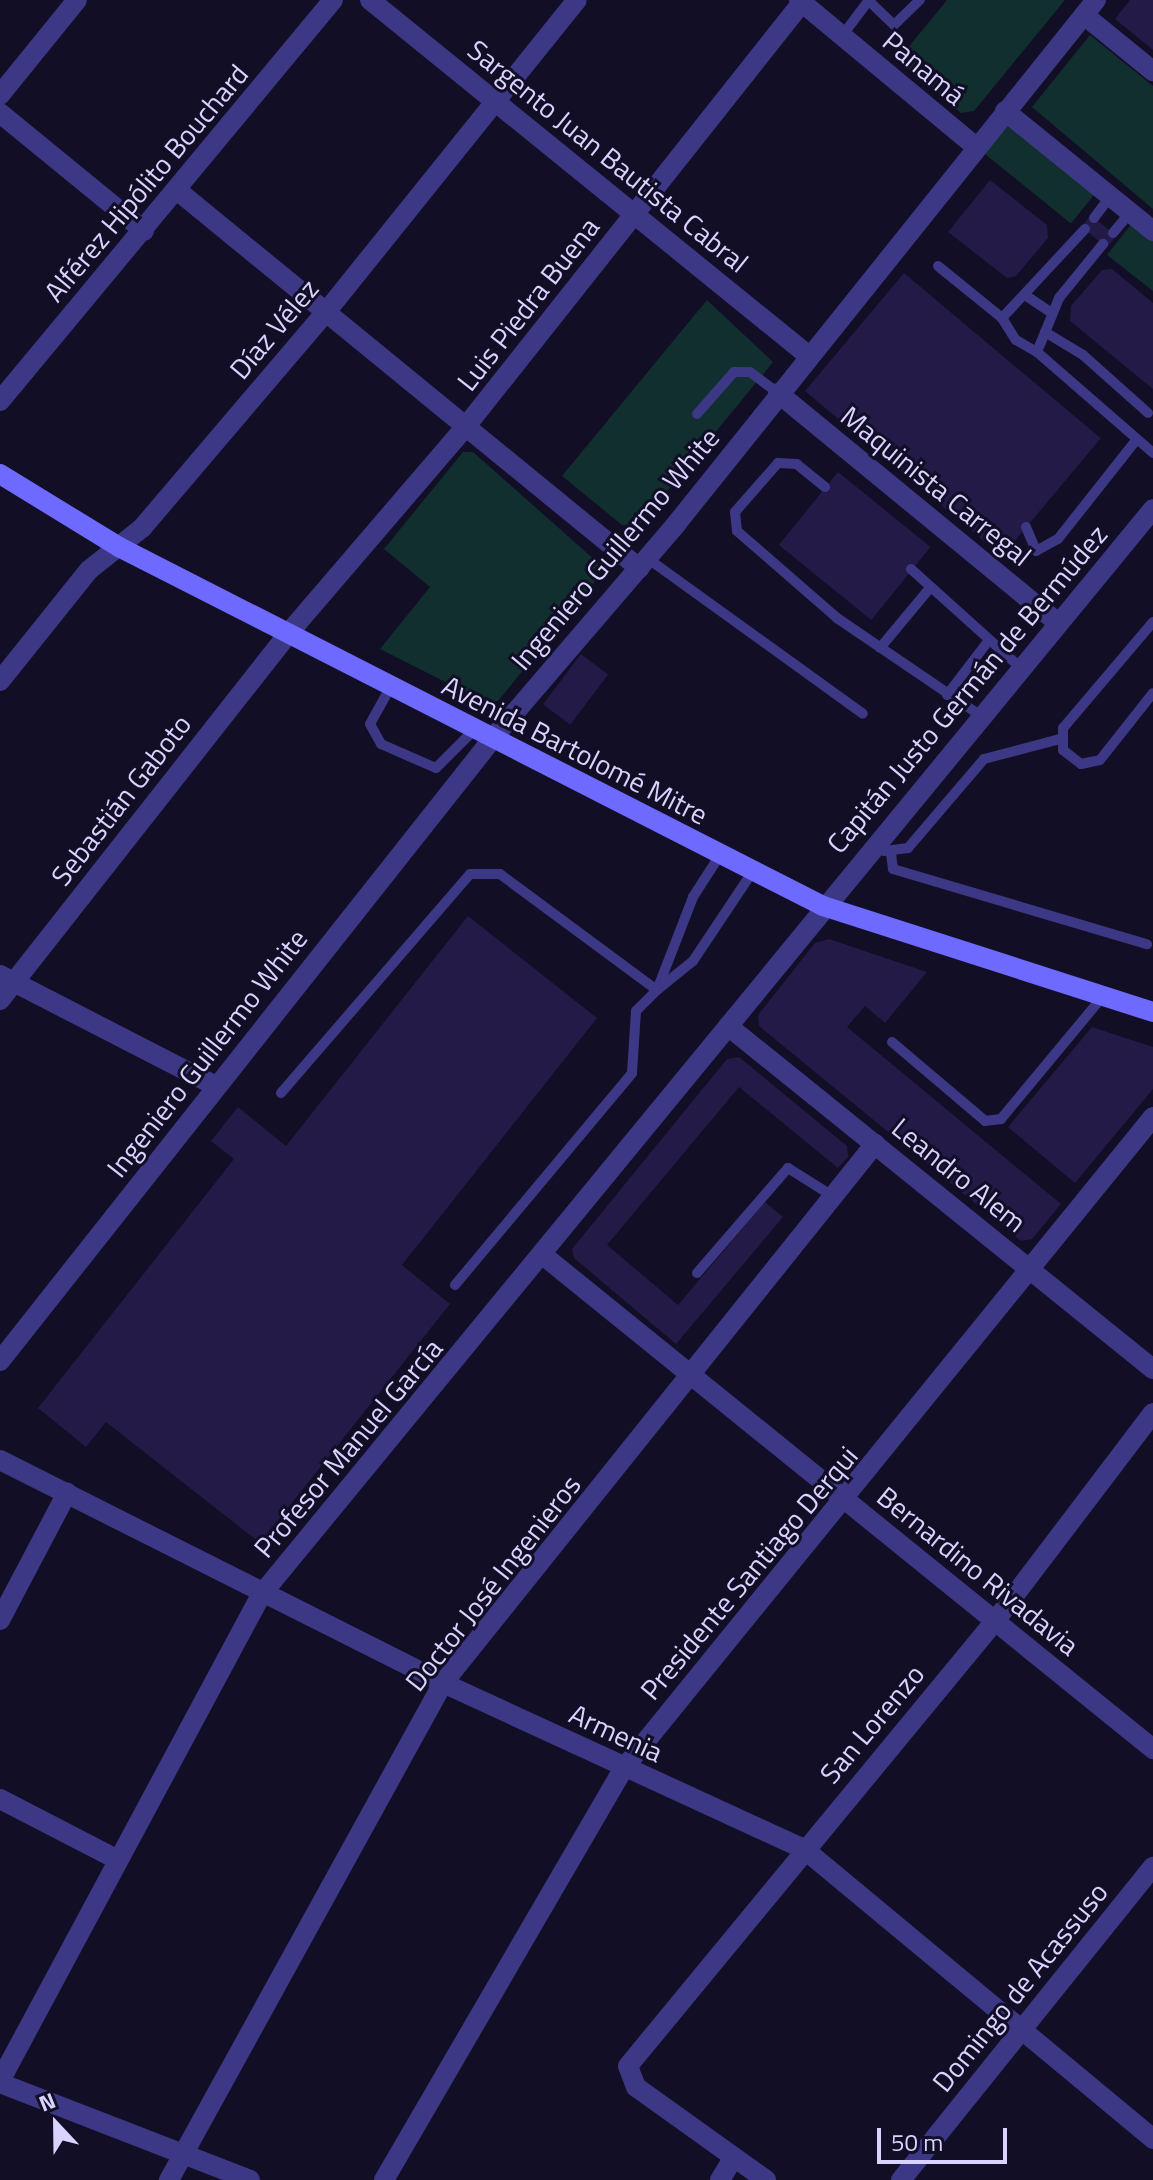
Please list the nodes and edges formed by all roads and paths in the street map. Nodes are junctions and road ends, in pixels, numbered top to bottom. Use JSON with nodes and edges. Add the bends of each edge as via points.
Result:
{"nodes":[{"id":1,"x":333,"y":0,"type":"edge"},
{"id":2,"x":370,"y":0,"type":"edge"},
{"id":3,"x":577,"y":0,"type":"edge"},
{"id":4,"x":868,"y":0,"type":"edge"},
{"id":5,"x":920,"y":0,"type":"edge"},
{"id":6,"x":75,"y":1,"type":"edge"},
{"id":7,"x":802,"y":1,"type":"edge"},
{"id":8,"x":1090,"y":7,"type":"edge"},
{"id":9,"x":842,"y":36,"type":"junction"},
{"id":10,"x":1153,"y":71,"type":"edge"},
{"id":11,"x":0,"y":95,"type":"edge"},
{"id":12,"x":497,"y":101,"type":"junction"},
{"id":13,"x":1005,"y":111,"type":"junction"},
{"id":14,"x":0,"y":113,"type":"edge"},
{"id":15,"x":976,"y":147,"type":"junction"},
{"id":16,"x":178,"y":191,"type":"junction"},
{"id":17,"x":1110,"y":197,"type":"junction"},
{"id":18,"x":1130,"y":213,"type":"junction"},
{"id":19,"x":635,"y":214,"type":"junction"},
{"id":20,"x":1094,"y":218,"type":"dead end"},
{"id":21,"x":1085,"y":229,"type":"dead end"},
{"id":22,"x":144,"y":231,"type":"junction"},
{"id":23,"x":1153,"y":231,"type":"edge"},
{"id":24,"x":1113,"y":233,"type":"dead end"},
{"id":25,"x":1103,"y":244,"type":"dead end"},
{"id":26,"x":938,"y":266,"type":"dead end"},
{"id":27,"x":1025,"y":295,"type":"junction"},
{"id":28,"x":326,"y":312,"type":"junction"},
{"id":29,"x":1052,"y":313,"type":"junction"},
{"id":30,"x":1002,"y":318,"type":"junction"},
{"id":31,"x":1045,"y":332,"type":"junction"},
{"id":32,"x":1037,"y":352,"type":"junction"},
{"id":33,"x":809,"y":356,"type":"junction"},
{"id":34,"x":778,"y":393,"type":"junction"},
{"id":35,"x":0,"y":401,"type":"edge"},
{"id":36,"x":1148,"y":413,"type":"dead end"},
{"id":37,"x":697,"y":414,"type":"dead end"},
{"id":38,"x":467,"y":425,"type":"junction"},
{"id":39,"x":1137,"y":439,"type":"junction"},
{"id":40,"x":1153,"y":453,"type":"edge"},
{"id":41,"x":0,"y":474,"type":"edge"},
{"id":42,"x":825,"y":487,"type":"dead end"},
{"id":43,"x":1153,"y":509,"type":"edge"},
{"id":44,"x":1026,"y":527,"type":"dead end"},
{"id":45,"x":119,"y":547,"type":"junction"},
{"id":46,"x":643,"y":563,"type":"junction"},
{"id":47,"x":911,"y":569,"type":"dead end"},
{"id":48,"x":930,"y":588,"type":"junction"},
{"id":49,"x":1153,"y":622,"type":"edge"},
{"id":50,"x":1058,"y":623,"type":"junction"},
{"id":51,"x":287,"y":635,"type":"junction"},
{"id":52,"x":989,"y":640,"type":"junction"},
{"id":53,"x":880,"y":648,"type":"junction"},
{"id":54,"x":1021,"y":668,"type":"junction"},
{"id":55,"x":0,"y":681,"type":"edge"},
{"id":56,"x":390,"y":688,"type":"junction"},
{"id":57,"x":1153,"y":693,"type":"edge"},
{"id":58,"x":947,"y":695,"type":"junction"},
{"id":59,"x":863,"y":714,"type":"dead end"},
{"id":60,"x":981,"y":716,"type":"junction"},
{"id":61,"x":484,"y":734,"type":"junction"},
{"id":62,"x":1060,"y":739,"type":"junction"},
{"id":63,"x":881,"y":850,"type":"junction"},
{"id":64,"x":720,"y":855,"type":"junction"},
{"id":65,"x":753,"y":871,"type":"junction"},
{"id":66,"x":823,"y":906,"type":"junction"},
{"id":67,"x":1147,"y":944,"type":"dead end"},
{"id":68,"x":7,"y":978,"type":"edge"},
{"id":69,"x":657,"y":990,"type":"junction"},
{"id":70,"x":1103,"y":996,"type":"junction"},
{"id":71,"x":0,"y":1000,"type":"edge"},
{"id":72,"x":1153,"y":1012,"type":"edge"},
{"id":73,"x":728,"y":1026,"type":"junction"},
{"id":74,"x":892,"y":1042,"type":"dead end"},
{"id":75,"x":216,"y":1086,"type":"junction"},
{"id":76,"x":281,"y":1093,"type":"dead end"},
{"id":77,"x":1153,"y":1117,"type":"edge"},
{"id":78,"x":875,"y":1144,"type":"junction"},
{"id":79,"x":834,"y":1197,"type":"junction"},
{"id":80,"x":544,"y":1256,"type":"junction"},
{"id":81,"x":1029,"y":1268,"type":"junction"},
{"id":82,"x":697,"y":1273,"type":"dead end"},
{"id":83,"x":455,"y":1285,"type":"dead end"},
{"id":84,"x":0,"y":1361,"type":"edge"},
{"id":85,"x":1153,"y":1369,"type":"edge"},
{"id":86,"x":690,"y":1380,"type":"junction"},
{"id":87,"x":1153,"y":1413,"type":"edge"},
{"id":88,"x":0,"y":1460,"type":"edge"},
{"id":89,"x":67,"y":1493,"type":"junction"},
{"id":90,"x":846,"y":1501,"type":"junction"},
{"id":91,"x":261,"y":1595,"type":"junction"},
{"id":92,"x":0,"y":1620,"type":"edge"},
{"id":93,"x":995,"y":1621,"type":"junction"},
{"id":94,"x":443,"y":1683,"type":"junction"},
{"id":95,"x":1153,"y":1749,"type":"edge"},
{"id":96,"x":624,"y":1768,"type":"junction"},
{"id":97,"x":0,"y":1799,"type":"edge"},
{"id":98,"x":804,"y":1849,"type":"junction"},
{"id":99,"x":116,"y":1859,"type":"junction"},
{"id":100,"x":1153,"y":1867,"type":"edge"},
{"id":101,"x":1024,"y":2028,"type":"junction"},
{"id":102,"x":0,"y":2082,"type":"edge"},
{"id":103,"x":1153,"y":2139,"type":"edge"},
{"id":104,"x":182,"y":2154,"type":"junction"},
{"id":105,"x":732,"y":2160,"type":"junction"},
{"id":106,"x":169,"y":2180,"type":"edge"},
{"id":107,"x":250,"y":2180,"type":"edge"},
{"id":108,"x":384,"y":2180,"type":"edge"},
{"id":109,"x":720,"y":2180,"type":"edge"},
{"id":110,"x":766,"y":2180,"type":"edge"},
{"id":111,"x":901,"y":2180,"type":"edge"}],
"edges":[{"from":1,"to":16,"type":"street","name":"Alférez Hipólito Bouchard"},
{"from":2,"to":12,"type":"street","name":"Sargento Juan Bautista Cabral"},
{"from":3,"to":12,"type":"street","name":"Díaz Vélez"},
{"from":4,"to":5,"type":"lane","via":[[894,25]]},
{"from":4,"to":9,"type":"lane"},
{"from":6,"to":11,"type":"street"},
{"from":7,"to":9,"type":"street","name":"Panamá"},
{"from":7,"to":19,"type":"street","name":"Luis Piedra Buena"},
{"from":8,"to":10,"type":"street"},
{"from":8,"to":13,"type":"street","name":"Ingeniero Guillermo White"},
{"from":9,"to":15,"type":"street","name":"Panamá"},
{"from":12,"to":19,"type":"street","name":"Sargento Juan Bautista Cabral"},
{"from":12,"to":28,"type":"street","name":"Díaz Vélez"},
{"from":13,"to":15,"type":"street","name":"Ingeniero Guillermo White"},
{"from":13,"to":17,"type":"street"},
{"from":14,"to":22,"type":"street"},
{"from":15,"to":33,"type":"street","name":"Ingeniero Guillermo White"},
{"from":16,"to":22,"type":"street","name":"Alférez Hipólito Bouchard"},
{"from":16,"to":28,"type":"street"},
{"from":17,"to":18,"type":"street"},
{"from":17,"to":20,"type":"lane"},
{"from":18,"to":23,"type":"street"},
{"from":18,"to":24,"type":"lane"},
{"from":19,"to":33,"type":"street","name":"Sargento Juan Bautista Cabral"},
{"from":19,"to":38,"type":"street","name":"Luis Piedra Buena"},
{"from":21,"to":27,"type":"lane"},
{"from":22,"to":35,"type":"street","name":"Alférez Hipólito Bouchard"},
{"from":25,"to":29,"type":"lane"},
{"from":26,"to":30,"type":"lane"},
{"from":27,"to":29,"type":"lane"},
{"from":27,"to":30,"type":"lane"},
{"from":28,"to":38,"type":"street"},
{"from":28,"to":45,"type":"street","name":"Díaz Vélez"},
{"from":29,"to":31,"type":"lane"},
{"from":30,"to":32,"type":"lane"},
{"from":31,"to":32,"type":"lane"},
{"from":31,"to":36,"type":"lane","via":[[1083,355]]},
{"from":32,"to":39,"type":"lane"},
{"from":33,"to":34,"type":"street","name":"Ingeniero Guillermo White"},
{"from":34,"to":37,"type":"lane","via":[[750,372],[734,372]]},
{"from":34,"to":46,"type":"street","name":"Ingeniero Guillermo White"},
{"from":34,"to":50,"type":"street","name":"Maquinista Carregal"},
{"from":38,"to":46,"type":"street"},
{"from":38,"to":51,"type":"street","name":"Luis Piedra Buena"},
{"from":39,"to":40,"type":"lane"},
{"from":39,"to":44,"type":"lane","via":[[1058,539],[1036,551]]},
{"from":41,"to":45,"type":"main road","name":"Avenida Bartolomé Mitre"},
{"from":42,"to":53,"type":"lane","via":[[797,464],[778,463],[734,523]]},
{"from":43,"to":50,"type":"street","name":"Capitán Justo Germán de Bermúdez"},
{"from":45,"to":51,"type":"main road","name":"Avenida Bartolomé Mitre"},
{"from":45,"to":55,"type":"street","name":"Díaz Vélez","via":[[89,570]]},
{"from":46,"to":59,"type":"lane"},
{"from":46,"to":61,"type":"street","name":"Ingeniero Guillermo White"},
{"from":47,"to":48,"type":"lane"},
{"from":48,"to":52,"type":"lane"},
{"from":48,"to":53,"type":"lane"},
{"from":49,"to":62,"type":"lane"},
{"from":50,"to":54,"type":"street","name":"Capitán Justo Germán de Bermúdez"},
{"from":51,"to":56,"type":"main road","name":"Avenida Bartolomé Mitre"},
{"from":51,"to":68,"type":"street","name":"Sebastián Gaboto"},
{"from":52,"to":54,"type":"lane"},
{"from":52,"to":58,"type":"lane"},
{"from":53,"to":58,"type":"lane"},
{"from":54,"to":60,"type":"street","name":"Capitán Justo Germán de Bermúdez"},
{"from":56,"to":61,"type":"main road","name":"Avenida Bartolomé Mitre"},
{"from":56,"to":61,"type":"lane","via":[[370,724],[381,744],[436,768]]},
{"from":57,"to":62,"type":"lane","via":[[1100,760],[1071,760]]},
{"from":58,"to":60,"type":"lane"},
{"from":60,"to":63,"type":"street","name":"Capitán Justo Germán de Bermúdez"},
{"from":61,"to":64,"type":"main road","name":"Avenida Bartolomé Mitre"},
{"from":61,"to":75,"type":"street","name":"Ingeniero Guillermo White"},
{"from":62,"to":63,"type":"lane","via":[[984,759],[908,848]]},
{"from":63,"to":66,"type":"street","name":"Capitán Justo Germán de Bermúdez"},
{"from":63,"to":67,"type":"lane","via":[[893,869]]},
{"from":64,"to":65,"type":"main road","name":"Avenida Bartolomé Mitre"},
{"from":64,"to":69,"type":"lane","via":[[693,897]]},
{"from":65,"to":66,"type":"main road","name":"Avenida Bartolomé Mitre"},
{"from":65,"to":69,"type":"lane","via":[[693,961]]},
{"from":66,"to":70,"type":"main road","name":"Avenida Bartolomé Mitre"},
{"from":66,"to":73,"type":"street","name":"Profesor Manuel García"},
{"from":68,"to":71,"type":"street","name":"Sebastián Gaboto"},
{"from":68,"to":75,"type":"street"},
{"from":69,"to":76,"type":"lane","via":[[500,874],[470,874]]},
{"from":69,"to":83,"type":"lane","via":[[636,1011],[632,1073]]},
{"from":70,"to":72,"type":"main road","name":"Avenida Bartolomé Mitre"},
{"from":70,"to":74,"type":"lane","via":[[1001,1119],[985,1121]]},
{"from":73,"to":78,"type":"street","name":"Leandro Alem"},
{"from":73,"to":80,"type":"street","name":"Profesor Manuel García"},
{"from":75,"to":84,"type":"street","name":"Ingeniero Guillermo White"},
{"from":77,"to":81,"type":"street","name":"Presidente Santiago Derqui"},
{"from":78,"to":79,"type":"street","name":"Doctor José Ingenieros"},
{"from":78,"to":81,"type":"street","name":"Leandro Alem"},
{"from":79,"to":82,"type":"lane","via":[[788,1168]]},
{"from":79,"to":86,"type":"street","name":"Doctor José Ingenieros"},
{"from":80,"to":86,"type":"street","name":"Bernardino Rivadavia"},
{"from":80,"to":91,"type":"street","name":"Profesor Manuel García"},
{"from":81,"to":85,"type":"street","name":"Leandro Alem"},
{"from":81,"to":90,"type":"street","name":"Presidente Santiago Derqui"},
{"from":86,"to":90,"type":"street","name":"Bernardino Rivadavia"},
{"from":86,"to":94,"type":"street","name":"Doctor José Ingenieros"},
{"from":87,"to":93,"type":"street","name":"San Lorenzo"},
{"from":88,"to":89,"type":"street","name":"Armenia"},
{"from":89,"to":91,"type":"street","name":"Armenia"},
{"from":89,"to":92,"type":"street"},
{"from":90,"to":93,"type":"street","name":"Bernardino Rivadavia"},
{"from":90,"to":96,"type":"street","name":"Presidente Santiago Derqui"},
{"from":91,"to":94,"type":"street","name":"Armenia"},
{"from":91,"to":99,"type":"street","name":"Profesor Manuel García"},
{"from":93,"to":95,"type":"street","name":"Bernardino Rivadavia"},
{"from":93,"to":98,"type":"street","name":"San Lorenzo"},
{"from":94,"to":96,"type":"street","name":"Armenia"},
{"from":94,"to":104,"type":"street","name":"Doctor José Ingenieros"},
{"from":96,"to":98,"type":"street","name":"Armenia"},
{"from":96,"to":108,"type":"street","name":"Presidente Santiago Derqui"},
{"from":97,"to":99,"type":"street"},
{"from":98,"to":101,"type":"street","name":"Armenia"},
{"from":98,"to":105,"type":"street","name":"San Lorenzo","via":[[628,2066],[636,2087]]},
{"from":99,"to":102,"type":"street","name":"Profesor Manuel García"},
{"from":100,"to":101,"type":"street","name":"Domingo de Acassuso"},
{"from":101,"to":103,"type":"street","name":"Armenia"},
{"from":101,"to":111,"type":"street","name":"Domingo de Acassuso"},
{"from":102,"to":104,"type":"street"},
{"from":104,"to":106,"type":"street","name":"Doctor José Ingenieros"},
{"from":104,"to":107,"type":"street"},
{"from":105,"to":109,"type":"street"},
{"from":105,"to":110,"type":"street"}]}
